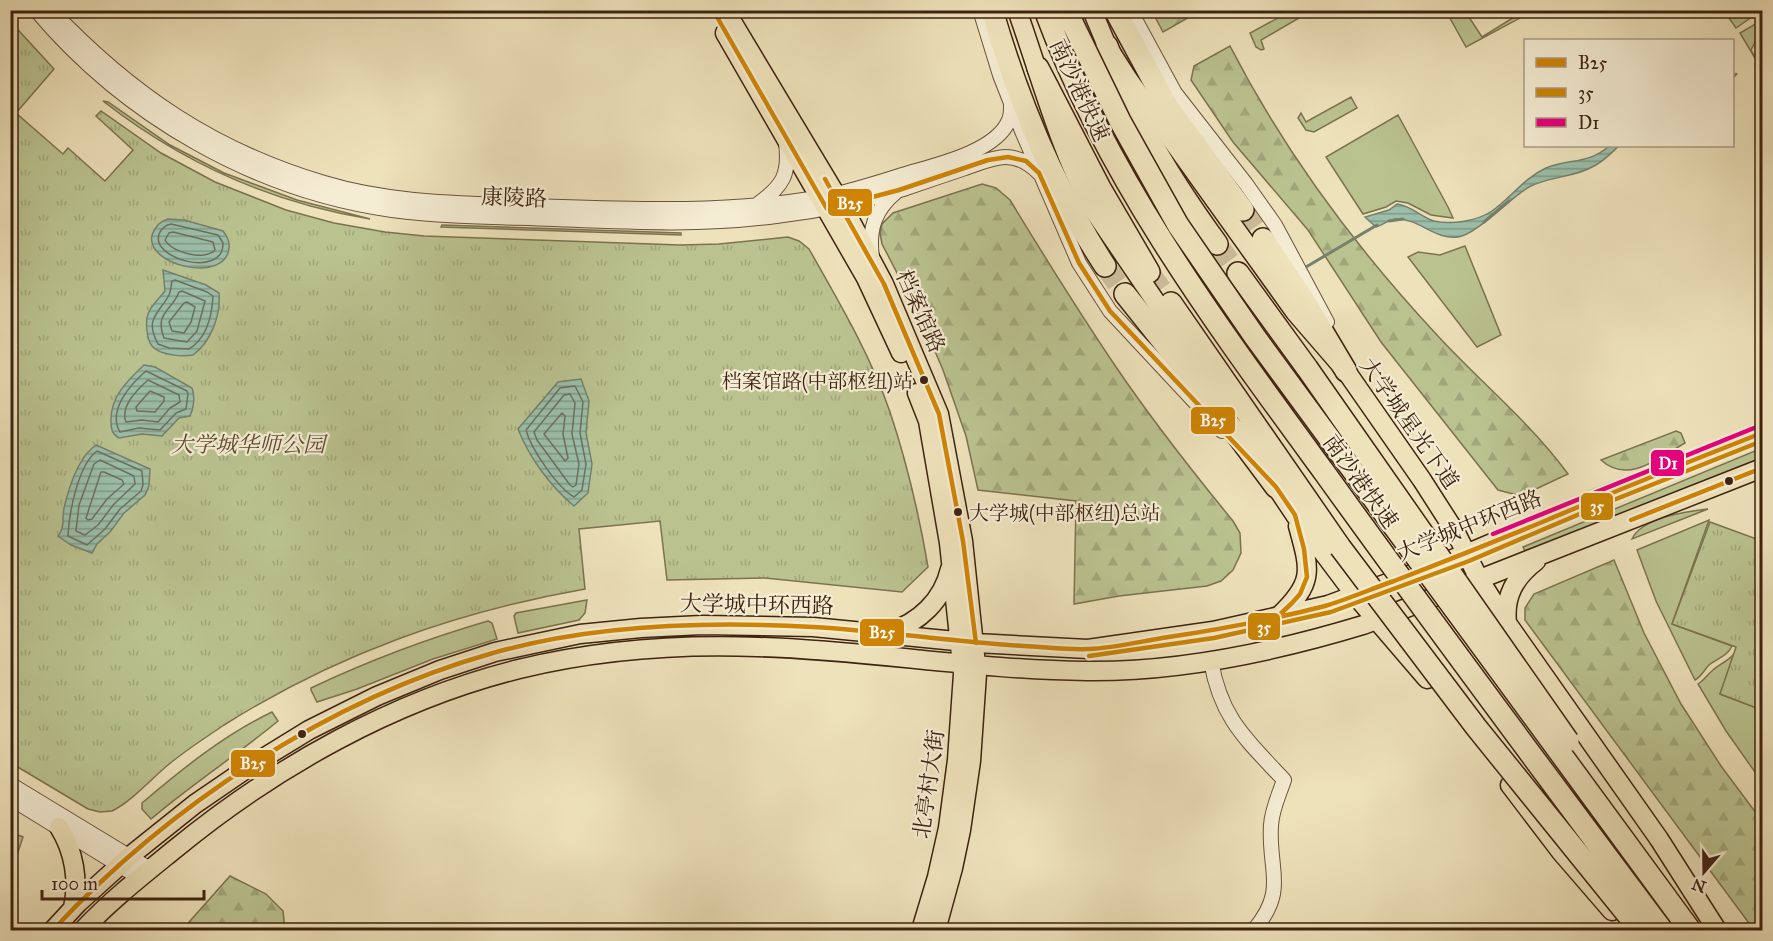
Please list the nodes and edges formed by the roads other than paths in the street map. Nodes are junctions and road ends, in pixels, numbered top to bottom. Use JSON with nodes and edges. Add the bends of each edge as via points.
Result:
{"nodes":[{"id":1,"x":36,"y":10,"type":"edge"},
{"id":2,"x":51,"y":10,"type":"edge"},
{"id":3,"x":713,"y":10,"type":"edge"},
{"id":4,"x":725,"y":10,"type":"edge"},
{"id":5,"x":980,"y":10,"type":"edge"},
{"id":6,"x":992,"y":10,"type":"edge"},
{"id":7,"x":1017,"y":10,"type":"edge"},
{"id":8,"x":1045,"y":10,"type":"edge"},
{"id":9,"x":1066,"y":10,"type":"edge"},
{"id":10,"x":1092,"y":10,"type":"edge"},
{"id":11,"x":1115,"y":10,"type":"edge"},
{"id":12,"x":1130,"y":10,"type":"edge"},
{"id":13,"x":1107,"y":46,"type":"junction"},
{"id":14,"x":1038,"y":68,"type":"junction"},
{"id":15,"x":1011,"y":105,"type":"junction"},
{"id":16,"x":786,"y":137,"type":"junction"},
{"id":17,"x":1039,"y":173,"type":"junction"},
{"id":18,"x":899,"y":190,"type":"junction"},
{"id":19,"x":831,"y":202,"type":"junction"},
{"id":20,"x":757,"y":206,"type":"junction"},
{"id":21,"x":1243,"y":210,"type":"tunnel mouth"},
{"id":22,"x":1263,"y":239,"type":"tunnel mouth"},
{"id":23,"x":1217,"y":244,"type":"tunnel mouth"},
{"id":24,"x":873,"y":265,"type":"junction"},
{"id":25,"x":1105,"y":266,"type":"tunnel mouth"},
{"id":26,"x":1149,"y":272,"type":"tunnel mouth"},
{"id":27,"x":1238,"y":273,"type":"tunnel mouth"},
{"id":28,"x":1125,"y":294,"type":"tunnel mouth"},
{"id":29,"x":1171,"y":303,"type":"tunnel mouth"},
{"id":30,"x":1346,"y":371,"type":"junction"},
{"id":31,"x":1762,"y":433,"type":"edge"},
{"id":32,"x":1762,"y":468,"type":"edge"},
{"id":33,"x":1276,"y":487,"type":"junction"},
{"id":34,"x":1295,"y":515,"type":"junction"},
{"id":35,"x":1547,"y":552,"type":"junction"},
{"id":36,"x":1466,"y":554,"type":"junction"},
{"id":37,"x":951,"y":562,"type":"junction"},
{"id":38,"x":1479,"y":579,"type":"junction"},
{"id":39,"x":1355,"y":596,"type":"junction"},
{"id":40,"x":1276,"y":618,"type":"junction"},
{"id":41,"x":1375,"y":620,"type":"junction"},
{"id":42,"x":1507,"y":623,"type":"junction"},
{"id":43,"x":885,"y":634,"type":"junction"},
{"id":44,"x":968,"y":643,"type":"junction"},
{"id":45,"x":1211,"y":661,"type":"junction"},
{"id":46,"x":970,"y":665,"type":"junction"},
{"id":47,"x":10,"y":784,"type":"edge"},
{"id":48,"x":10,"y":798,"type":"edge"},
{"id":49,"x":59,"y":827,"type":"junction"},
{"id":50,"x":125,"y":861,"type":"junction"},
{"id":51,"x":145,"y":873,"type":"junction"},
{"id":52,"x":73,"y":908,"type":"junction"},
{"id":53,"x":53,"y":930,"type":"edge"},
{"id":54,"x":83,"y":930,"type":"edge"},
{"id":55,"x":921,"y":930,"type":"edge"},
{"id":56,"x":936,"y":930,"type":"edge"},
{"id":57,"x":1254,"y":930,"type":"edge"},
{"id":58,"x":1629,"y":930,"type":"edge"},
{"id":59,"x":1640,"y":930,"type":"edge"},
{"id":60,"x":1662,"y":930,"type":"edge"},
{"id":61,"x":1690,"y":930,"type":"edge"},
{"id":62,"x":1696,"y":930,"type":"edge"},
{"id":63,"x":1717,"y":930,"type":"edge"}],
"edges":[{"from":1,"to":19,"type":"street","name":"康陵路","via":[[67,45],[114,87],[170,127],[237,164],[327,197],[421,213],[628,222],[772,217]]},
{"from":2,"to":20,"type":"street","name":"康陵路","via":[[109,66],[180,120],[251,157],[325,183],[399,199],[473,204],[658,210]]},
{"from":3,"to":16,"type":"main road","name":"档案馆路"},
{"from":4,"to":19,"type":"main road","name":"档案馆路"},
{"from":5,"to":15,"type":"street"},
{"from":6,"to":25,"type":"highway","via":[[1037,139]]},
{"from":7,"to":14,"type":"main road"},
{"from":8,"to":60,"type":"highway","name":"南沙港快速","bridge":true,"via":[[1077,90],[1115,163],[1226,338]]},
{"from":9,"to":61,"type":"highway","name":"南沙港快速","bridge":true,"via":[[1120,121],[1178,225],[1262,346]]},
{"from":10,"to":13,"type":"main road","name":"大学城星光下道"},
{"from":11,"to":21,"type":"highway","via":[[1167,106]]},
{"from":12,"to":30,"type":"street","via":[[1174,93],[1283,238],[1336,339]]},
{"from":13,"to":23,"type":"highway","via":[[1149,142]]},
{"from":13,"to":30,"type":"main road","name":"大学城星光下道","via":[[1294,312]]},
{"from":14,"to":26,"type":"highway"},
{"from":14,"to":33,"type":"main road","via":[[1059,135],[1090,205]]},
{"from":15,"to":17,"type":"street"},
{"from":15,"to":19,"type":"street","name":"康陵路","via":[[1003,130],[986,145]]},
{"from":16,"to":19,"type":"main road","name":"档案馆路"},
{"from":16,"to":20,"type":"street","via":[[788,159],[783,180]]},
{"from":17,"to":18,"type":"street","name":"康陵路","via":[[1026,161],[999,157]]},
{"from":17,"to":33,"type":"street","via":[[1079,263],[1110,311]]},
{"from":18,"to":19,"type":"street","name":"康陵路"},
{"from":18,"to":24,"type":"street","via":[[881,207],[872,225]]},
{"from":19,"to":20,"type":"street","name":"康陵路"},
{"from":19,"to":24,"type":"main road","name":"档案馆路"},
{"from":19,"to":37,"type":"main road","name":"档案馆路","via":[[928,421]]},
{"from":22,"to":30,"type":"highway"},
{"from":24,"to":44,"type":"main road","name":"档案馆路","via":[[939,414],[963,541]]},
{"from":27,"to":62,"type":"highway","bridge":true},
{"from":28,"to":33,"type":"highway"},
{"from":29,"to":59,"type":"highway","bridge":true,"via":[[1380,602]]},
{"from":30,"to":36,"type":"main road","name":"大学城星光下道","via":[[1422,480]]},
{"from":31,"to":36,"type":"main road","name":"大学城中环西路"},
{"from":32,"to":35,"type":"main road","name":"大学城中环西路"},
{"from":33,"to":34,"type":"main road"},
{"from":34,"to":39,"type":"main road"},
{"from":34,"to":40,"type":"main road","via":[[1307,577],[1300,594]]},
{"from":35,"to":38,"type":"main road","name":"大学城中环西路"},
{"from":35,"to":42,"type":"main road","via":[[1516,580],[1507,602]]},
{"from":36,"to":38,"type":"main road","name":"大学城星光下道"},
{"from":36,"to":39,"type":"main road","name":"大学城中环西路"},
{"from":37,"to":43,"type":"main road","via":[[943,591],[930,608],[902,628]]},
{"from":37,"to":44,"type":"main road","name":"档案馆路"},
{"from":38,"to":41,"type":"main road","name":"大学城中环西路"},
{"from":38,"to":42,"type":"main road","name":"大学城星光下道"},
{"from":39,"to":40,"type":"main road","name":"大学城中环西路"},
{"from":39,"to":41,"type":"main road"},
{"from":40,"to":44,"type":"main road","name":"大学城中环西路","via":[[1088,649]]},
{"from":41,"to":45,"type":"main road","name":"大学城中环西路","via":[[1308,641]]},
{"from":41,"to":58,"type":"main road","via":[[1410,657],[1561,852]]},
{"from":42,"to":63,"type":"main road","name":"大学城星光下道","via":[[1649,824]]},
{"from":43,"to":44,"type":"main road","name":"大学城中环西路"},
{"from":43,"to":50,"type":"main road","name":"大学城中环西路","via":[[755,624],[670,626],[580,634],[495,652],[399,687],[293,739],[214,790]]},
{"from":44,"to":46,"type":"main road","name":"北亭村大街"},
{"from":45,"to":46,"type":"main road","name":"大学城中环西路","via":[[1087,671]]},
{"from":45,"to":57,"type":"street","via":[[1225,709],[1284,780],[1271,824],[1274,895],[1270,909]]},
{"from":46,"to":51,"type":"main road","name":"大学城中环西路","via":[[812,649],[728,647],[607,653],[521,668],[448,691],[304,758],[209,822]]},
{"from":46,"to":55,"type":"main road","name":"北亭村大街","via":[[941,861]]},
{"from":46,"to":56,"type":"main road","name":"北亭村大街","via":[[971,761],[961,830]]},
{"from":47,"to":50,"type":"street"},
{"from":48,"to":49,"type":"street"},
{"from":49,"to":50,"type":"street"},
{"from":49,"to":52,"type":"main road","via":[[74,860]]},
{"from":50,"to":51,"type":"street"},
{"from":50,"to":52,"type":"main road","name":"大学城中环西路"},
{"from":51,"to":54,"type":"main road","name":"大学城中环西路"},
{"from":52,"to":53,"type":"main road","name":"大学城中环西路"}]}
